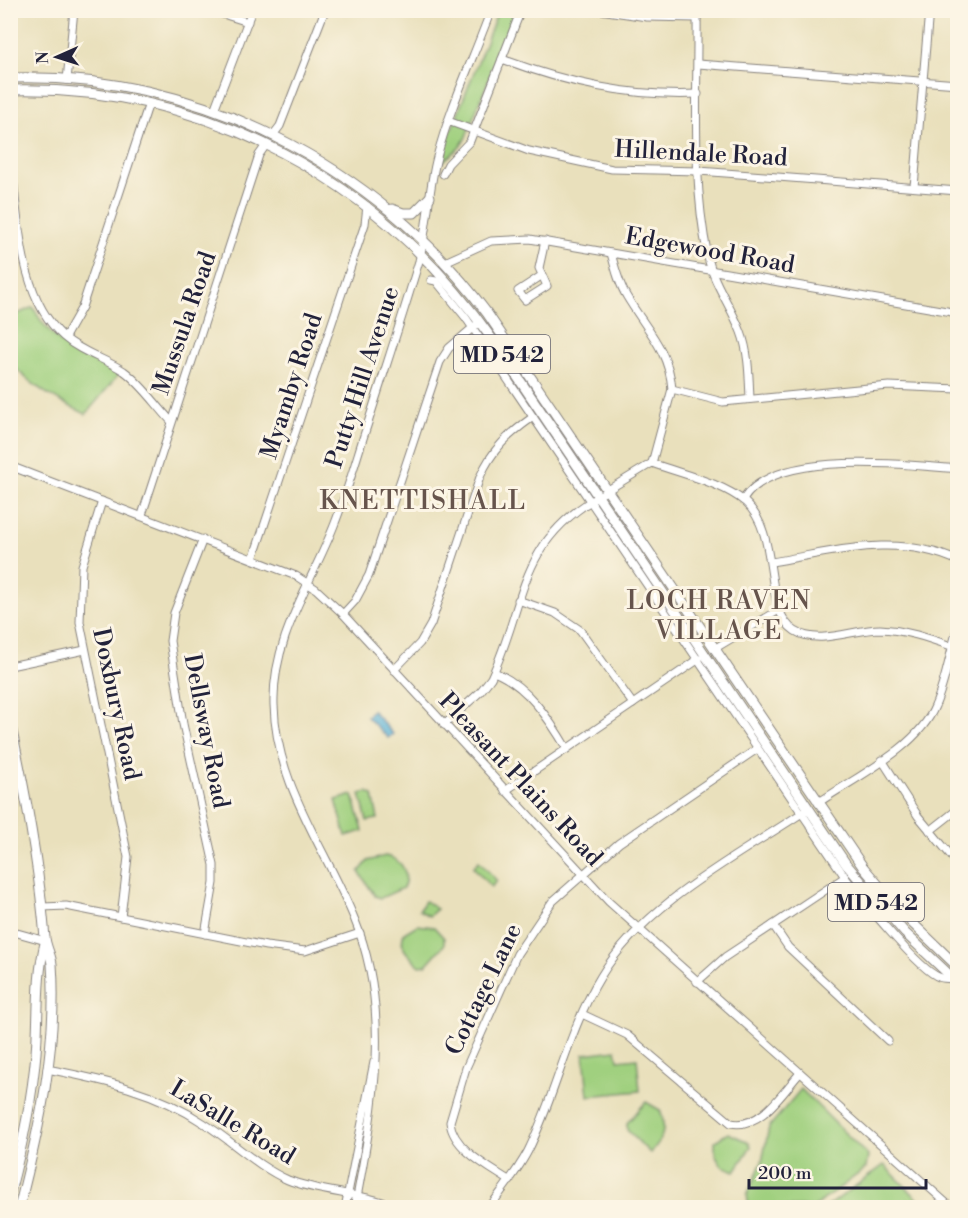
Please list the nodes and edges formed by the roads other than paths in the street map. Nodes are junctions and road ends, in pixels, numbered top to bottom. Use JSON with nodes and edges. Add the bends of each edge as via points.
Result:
{"nodes":[{"id":1,"x":74,"y":10,"type":"edge"},
{"id":2,"x":210,"y":10,"type":"edge"},
{"id":3,"x":252,"y":10,"type":"edge"},
{"id":4,"x":325,"y":10,"type":"edge"},
{"id":5,"x":491,"y":10,"type":"edge"},
{"id":6,"x":521,"y":10,"type":"edge"},
{"id":7,"x":600,"y":10,"type":"edge"},
{"id":8,"x":929,"y":10,"type":"edge"},
{"id":9,"x":697,"y":14,"type":"edge"},
{"id":10,"x":248,"y":22,"type":"junction"},
{"id":11,"x":502,"y":59,"type":"junction"},
{"id":12,"x":698,"y":64,"type":"junction"},
{"id":13,"x":10,"y":78,"type":"edge"},
{"id":14,"x":67,"y":80,"type":"junction"},
{"id":15,"x":923,"y":81,"type":"junction"},
{"id":16,"x":957,"y":84,"type":"edge"},
{"id":17,"x":10,"y":90,"type":"edge"},
{"id":18,"x":698,"y":94,"type":"junction"},
{"id":19,"x":149,"y":103,"type":"junction"},
{"id":20,"x":213,"y":110,"type":"junction"},
{"id":21,"x":448,"y":121,"type":"junction"},
{"id":22,"x":474,"y":131,"type":"junction"},
{"id":23,"x":273,"y":135,"type":"junction"},
{"id":24,"x":266,"y":145,"type":"junction"},
{"id":25,"x":10,"y":156,"type":"edge"},
{"id":26,"x":699,"y":171,"type":"junction"},
{"id":27,"x":443,"y":174,"type":"dead end"},
{"id":28,"x":914,"y":187,"type":"junction"},
{"id":29,"x":957,"y":191,"type":"edge"},
{"id":30,"x":430,"y":197,"type":"junction"},
{"id":31,"x":367,"y":206,"type":"junction"},
{"id":32,"x":387,"y":207,"type":"junction"},
{"id":33,"x":382,"y":218,"type":"junction"},
{"id":34,"x":365,"y":224,"type":"junction"},
{"id":35,"x":425,"y":241,"type":"junction"},
{"id":36,"x":545,"y":241,"type":"junction"},
{"id":37,"x":422,"y":253,"type":"junction"},
{"id":38,"x":611,"y":253,"type":"junction"},
{"id":39,"x":459,"y":257,"type":"junction"},
{"id":40,"x":445,"y":262,"type":"junction"},
{"id":41,"x":452,"y":270,"type":"junction"},
{"id":42,"x":711,"y":270,"type":"junction"},
{"id":43,"x":541,"y":276,"type":"dead end"},
{"id":44,"x":431,"y":280,"type":"dead end"},
{"id":45,"x":957,"y":313,"type":"edge"},
{"id":46,"x":477,"y":325,"type":"junction"},
{"id":47,"x":64,"y":337,"type":"junction"},
{"id":48,"x":672,"y":389,"type":"junction"},
{"id":49,"x":957,"y":389,"type":"edge"},
{"id":50,"x":750,"y":399,"type":"junction"},
{"id":51,"x":533,"y":417,"type":"junction"},
{"id":52,"x":171,"y":421,"type":"junction"},
{"id":53,"x":652,"y":463,"type":"junction"},
{"id":54,"x":10,"y":466,"type":"edge"},
{"id":55,"x":957,"y":469,"type":"edge"},
{"id":56,"x":608,"y":491,"type":"junction"},
{"id":57,"x":595,"y":499,"type":"junction"},
{"id":58,"x":743,"y":500,"type":"junction"},
{"id":59,"x":102,"y":501,"type":"junction"},
{"id":60,"x":142,"y":515,"type":"junction"},
{"id":61,"x":203,"y":539,"type":"junction"},
{"id":62,"x":253,"y":559,"type":"junction"},
{"id":63,"x":957,"y":561,"type":"edge"},
{"id":64,"x":771,"y":562,"type":"junction"},
{"id":65,"x":308,"y":583,"type":"junction"},
{"id":66,"x":518,"y":600,"type":"junction"},
{"id":67,"x":779,"y":610,"type":"junction"},
{"id":68,"x":343,"y":614,"type":"junction"},
{"id":69,"x":957,"y":626,"type":"edge"},
{"id":70,"x":951,"y":646,"type":"junction"},
{"id":71,"x":714,"y":649,"type":"junction"},
{"id":72,"x":85,"y":650,"type":"junction"},
{"id":73,"x":701,"y":658,"type":"junction"},
{"id":74,"x":10,"y":666,"type":"edge"},
{"id":75,"x":394,"y":670,"type":"junction"},
{"id":76,"x":494,"y":672,"type":"junction"},
{"id":77,"x":633,"y":704,"type":"junction"},
{"id":78,"x":10,"y":722,"type":"edge"},
{"id":79,"x":444,"y":725,"type":"junction"},
{"id":80,"x":567,"y":749,"type":"junction"},
{"id":81,"x":757,"y":749,"type":"junction"},
{"id":82,"x":882,"y":760,"type":"junction"},
{"id":83,"x":505,"y":791,"type":"junction"},
{"id":84,"x":818,"y":803,"type":"junction"},
{"id":85,"x":957,"y":809,"type":"edge"},
{"id":86,"x":805,"y":811,"type":"junction"},
{"id":87,"x":930,"y":831,"type":"junction"},
{"id":88,"x":957,"y":864,"type":"edge"},
{"id":89,"x":582,"y":874,"type":"junction"},
{"id":90,"x":845,"y":877,"type":"junction"},
{"id":91,"x":43,"y":907,"type":"junction"},
{"id":92,"x":121,"y":917,"type":"junction"},
{"id":93,"x":773,"y":925,"type":"junction"},
{"id":94,"x":638,"y":929,"type":"junction"},
{"id":95,"x":10,"y":931,"type":"edge"},
{"id":96,"x":205,"y":933,"type":"junction"},
{"id":97,"x":360,"y":933,"type":"junction"},
{"id":98,"x":46,"y":941,"type":"junction"},
{"id":99,"x":957,"y":967,"type":"edge"},
{"id":100,"x":955,"y":981,"type":"edge"},
{"id":101,"x":697,"y":982,"type":"junction"},
{"id":102,"x":582,"y":1014,"type":"junction"},
{"id":103,"x":888,"y":1041,"type":"dead end"},
{"id":104,"x":375,"y":1057,"type":"junction"},
{"id":105,"x":35,"y":1066,"type":"junction"},
{"id":106,"x":47,"y":1069,"type":"junction"},
{"id":107,"x":800,"y":1073,"type":"junction"},
{"id":108,"x":510,"y":1180,"type":"junction"},
{"id":109,"x":10,"y":1192,"type":"edge"},
{"id":110,"x":348,"y":1193,"type":"junction"},
{"id":111,"x":357,"y":1194,"type":"junction"},
{"id":112,"x":19,"y":1208,"type":"edge"},
{"id":113,"x":345,"y":1208,"type":"edge"},
{"id":114,"x":355,"y":1208,"type":"edge"},
{"id":115,"x":398,"y":1208,"type":"edge"},
{"id":116,"x":489,"y":1208,"type":"edge"},
{"id":117,"x":952,"y":1208,"type":"edge"}],
"edges":[{"from":1,"to":14,"type":"street"},
{"from":2,"to":10,"type":"street"},
{"from":3,"to":10,"type":"street"},
{"from":4,"to":23,"type":"street","via":[[280,126]]},
{"from":5,"to":21,"type":"street","name":"Putty Hill Avenue"},
{"from":6,"to":11,"type":"street"},
{"from":7,"to":9,"type":"street","via":[[647,17]]},
{"from":8,"to":15,"type":"street"},
{"from":9,"to":12,"type":"street"},
{"from":10,"to":20,"type":"street"},
{"from":11,"to":18,"type":"street","via":[[601,89]]},
{"from":11,"to":22,"type":"street"},
{"from":12,"to":15,"type":"street"},
{"from":12,"to":18,"type":"street"},
{"from":13,"to":14,"type":"main road","number":"MD 542"},
{"from":14,"to":20,"type":"main road","number":"MD 542","via":[[146,92]]},
{"from":15,"to":16,"type":"street"},
{"from":15,"to":28,"type":"street"},
{"from":17,"to":19,"type":"main road","number":"MD 542","via":[[78,92]]},
{"from":18,"to":26,"type":"street"},
{"from":19,"to":24,"type":"main road","number":"MD 542","via":[[199,117]]},
{"from":19,"to":47,"type":"street","via":[[82,307]]},
{"from":20,"to":23,"type":"main road","number":"MD 542"},
{"from":21,"to":22,"type":"street","name":"Hillendale Road"},
{"from":21,"to":30,"type":"street","name":"Putty Hill Avenue"},
{"from":22,"to":26,"type":"street","name":"Hillendale Road","via":[[580,164],[628,170]]},
{"from":22,"to":27,"type":"street","via":[[467,146]]},
{"from":23,"to":24,"type":"main road"},
{"from":23,"to":32,"type":"main road","number":"MD 542","via":[[338,172]]},
{"from":24,"to":31,"type":"main road","number":"MD 542","via":[[316,171]]},
{"from":24,"to":52,"type":"street","name":"Mussula Road","via":[[259,155]]},
{"from":25,"to":47,"type":"street","via":[[29,282],[40,309]]},
{"from":26,"to":28,"type":"street","name":"Hillendale Road"},
{"from":26,"to":42,"type":"street","via":[[702,221]]},
{"from":28,"to":29,"type":"street","name":"Hillendale Road"},
{"from":30,"to":32,"type":"main road","via":[[411,214]]},
{"from":30,"to":35,"type":"street","name":"Putty Hill Avenue"},
{"from":31,"to":33,"type":"main road","number":"MD 542"},
{"from":31,"to":34,"type":"street","name":"Myamby Road"},
{"from":32,"to":35,"type":"main road","number":"MD 542"},
{"from":33,"to":34,"type":"street"},
{"from":33,"to":37,"type":"main road","number":"MD 542"},
{"from":34,"to":62,"type":"street","name":"Myamby Road"},
{"from":35,"to":37,"type":"street","name":"Putty Hill Avenue"},
{"from":35,"to":40,"type":"main road","number":"MD 542"},
{"from":36,"to":38,"type":"street","name":"Edgewood Road"},
{"from":36,"to":39,"type":"street","name":"Edgewood Road","via":[[499,240]]},
{"from":36,"to":43,"type":"street"},
{"from":37,"to":46,"type":"main road","number":"MD 542"},
{"from":37,"to":65,"type":"street","name":"Putty Hill Avenue","via":[[336,521]]},
{"from":38,"to":42,"type":"street","name":"Edgewood Road"},
{"from":38,"to":48,"type":"street","via":[[627,297],[661,346]]},
{"from":39,"to":40,"type":"street","name":"Edgewood Road"},
{"from":39,"to":41,"type":"street"},
{"from":40,"to":41,"type":"main road","number":"MD 542"},
{"from":41,"to":56,"type":"main road","number":"MD 542","via":[[487,312]]},
{"from":42,"to":45,"type":"street","name":"Edgewood Road"},
{"from":42,"to":50,"type":"street","via":[[741,333]]},
{"from":44,"to":46,"type":"street"},
{"from":46,"to":51,"type":"street"},
{"from":46,"to":57,"type":"main road","number":"MD 542"},
{"from":46,"to":68,"type":"street","via":[[449,348],[437,369],[369,576]]},
{"from":47,"to":52,"type":"street","via":[[135,380]]},
{"from":48,"to":50,"type":"street","via":[[723,402]]},
{"from":48,"to":53,"type":"street"},
{"from":49,"to":50,"type":"street","via":[[889,386]]},
{"from":51,"to":57,"type":"street"},
{"from":51,"to":75,"type":"street","via":[[489,456],[431,624],[420,643]]},
{"from":52,"to":60,"type":"street","name":"Mussula Road"},
{"from":53,"to":56,"type":"street"},
{"from":53,"to":58,"type":"street"},
{"from":54,"to":59,"type":"street","name":"Pleasant Plains Road"},
{"from":55,"to":58,"type":"street","via":[[845,464],[807,467],[766,478],[752,487]]},
{"from":56,"to":57,"type":"street"},
{"from":56,"to":71,"type":"main road","number":"MD 542"},
{"from":57,"to":66,"type":"street","via":[[567,518],[544,542]]},
{"from":57,"to":73,"type":"main road","number":"MD 542"},
{"from":58,"to":64,"type":"street","via":[[762,527]]},
{"from":59,"to":60,"type":"street","name":"Pleasant Plains Road"},
{"from":59,"to":72,"type":"street","name":"Doxbury Road","via":[[82,566],[80,622]]},
{"from":60,"to":61,"type":"street","name":"Pleasant Plains Road"},
{"from":61,"to":62,"type":"street","name":"Pleasant Plains Road"},
{"from":61,"to":96,"type":"street","name":"Dellsway Road","via":[[174,613],[170,634],[183,724],[214,865]]},
{"from":62,"to":65,"type":"street","name":"Pleasant Plains Road"},
{"from":63,"to":64,"type":"street","via":[[920,547],[891,544]]},
{"from":64,"to":67,"type":"street"},
{"from":65,"to":68,"type":"street","name":"Pleasant Plains Road"},
{"from":65,"to":97,"type":"street","name":"Putty Hill Avenue","via":[[285,634],[277,667],[274,703],[278,743],[294,794]]},
{"from":66,"to":76,"type":"street"},
{"from":66,"to":77,"type":"street","via":[[555,613],[580,630]]},
{"from":67,"to":70,"type":"street","via":[[787,624],[805,635],[881,629],[907,632]]},
{"from":67,"to":71,"type":"street"},
{"from":68,"to":75,"type":"street","name":"Pleasant Plains Road"},
{"from":69,"to":70,"type":"street"},
{"from":70,"to":82,"type":"street","via":[[943,686],[929,718],[910,740]]},
{"from":71,"to":73,"type":"main road"},
{"from":71,"to":84,"type":"main road","number":"MD 542"},
{"from":72,"to":74,"type":"street"},
{"from":72,"to":92,"type":"street","name":"Doxbury Road","via":[[128,857]]},
{"from":73,"to":77,"type":"street"},
{"from":73,"to":81,"type":"street"},
{"from":73,"to":86,"type":"main road","number":"MD 542"},
{"from":75,"to":79,"type":"street","name":"Pleasant Plains Road"},
{"from":76,"to":79,"type":"street","via":[[480,692]]},
{"from":76,"to":80,"type":"street","via":[[512,682],[548,716]]},
{"from":77,"to":80,"type":"street"},
{"from":78,"to":91,"type":"main road","via":[[32,824]]},
{"from":79,"to":83,"type":"street","name":"Pleasant Plains Road"},
{"from":80,"to":83,"type":"street"},
{"from":81,"to":86,"type":"street"},
{"from":81,"to":89,"type":"street","name":"Cottage Lane","via":[[618,843]]},
{"from":82,"to":84,"type":"street"},
{"from":82,"to":87,"type":"street"},
{"from":83,"to":89,"type":"street","name":"Pleasant Plains Road"},
{"from":84,"to":86,"type":"main road"},
{"from":84,"to":99,"type":"main road","number":"MD 542","via":[[884,893]]},
{"from":85,"to":87,"type":"street"},
{"from":86,"to":90,"type":"street"},
{"from":86,"to":94,"type":"street","via":[[682,893]]},
{"from":86,"to":100,"type":"main road","number":"MD 542","via":[[881,907]]},
{"from":87,"to":88,"type":"street"},
{"from":89,"to":94,"type":"street","name":"Pleasant Plains Road"},
{"from":89,"to":108,"type":"street","name":"Cottage Lane","via":[[552,902],[524,940],[466,1068],[454,1104],[450,1122],[454,1137]]},
{"from":90,"to":93,"type":"street"},
{"from":90,"to":100,"type":"street","via":[[921,962],[937,977]]},
{"from":91,"to":92,"type":"street","via":[[66,906]]},
{"from":91,"to":98,"type":"main road"},
{"from":92,"to":96,"type":"street"},
{"from":93,"to":101,"type":"street","via":[[725,957]]},
{"from":93,"to":103,"type":"street","via":[[796,955]]},
{"from":94,"to":101,"type":"street","name":"Pleasant Plains Road"},
{"from":94,"to":102,"type":"street","via":[[606,968]]},
{"from":95,"to":98,"type":"street"},
{"from":96,"to":97,"type":"street","via":[[305,951]]},
{"from":97,"to":104,"type":"street","name":"Putty Hill Avenue","via":[[376,1000]]},
{"from":98,"to":105,"type":"main road","via":[[40,962]]},
{"from":98,"to":106,"type":"main road","via":[[52,962]]},
{"from":101,"to":107,"type":"street","name":"Pleasant Plains Road"},
{"from":102,"to":107,"type":"street","via":[[627,1035],[730,1123],[746,1123],[760,1117]]},
{"from":102,"to":108,"type":"street","via":[[537,1129]]},
{"from":104,"to":110,"type":"street","name":"Putty Hill Avenue"},
{"from":104,"to":111,"type":"street","name":"Putty Hill Avenue","via":[[377,1079]]},
{"from":105,"to":106,"type":"main road"},
{"from":105,"to":109,"type":"main road"},
{"from":106,"to":110,"type":"street","name":"LaSalle Road","via":[[147,1093],[188,1113],[287,1179]]},
{"from":106,"to":112,"type":"main road"},
{"from":107,"to":117,"type":"street","name":"Pleasant Plains Road"},
{"from":108,"to":116,"type":"street"},
{"from":110,"to":111,"type":"street","name":"LaSalle Road"},
{"from":110,"to":113,"type":"street","name":"Putty Hill Avenue"},
{"from":111,"to":114,"type":"street","name":"Putty Hill Avenue"},
{"from":111,"to":115,"type":"street","name":"LaSalle Road"}]}
